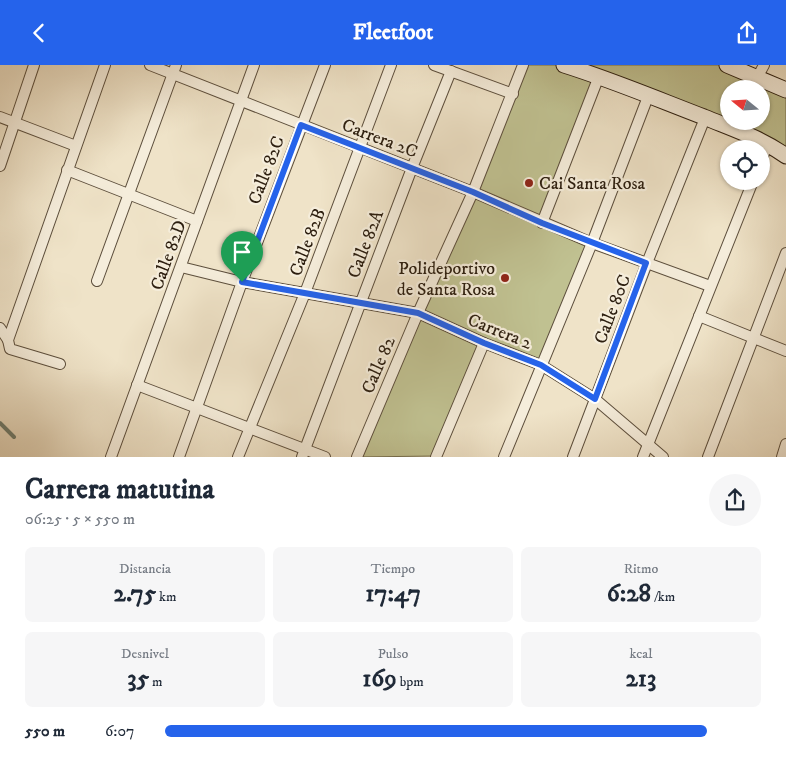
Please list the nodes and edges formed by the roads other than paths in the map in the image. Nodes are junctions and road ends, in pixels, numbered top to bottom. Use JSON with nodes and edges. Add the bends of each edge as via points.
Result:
{"nodes":[{"id":1,"x":34,"y":65,"type":"edge"},
{"id":2,"x":105,"y":65,"type":"edge"},
{"id":3,"x":150,"y":65,"type":"edge"},
{"id":4,"x":254,"y":65,"type":"edge"},
{"id":5,"x":325,"y":65,"type":"edge"},
{"id":6,"x":391,"y":65,"type":"edge"},
{"id":7,"x":434,"y":65,"type":"edge"},
{"id":8,"x":523,"y":65,"type":"edge"},
{"id":9,"x":564,"y":65,"type":"edge"},
{"id":10,"x":726,"y":65,"type":"edge"},
{"id":11,"x":764,"y":65,"type":"edge"},
{"id":12,"x":174,"y":69,"type":"edge"},
{"id":13,"x":451,"y":71,"type":"junction"},
{"id":14,"x":599,"y":76,"type":"junction"},
{"id":15,"x":748,"y":80,"type":"edge"},
{"id":16,"x":755,"y":80,"type":"edge"},
{"id":17,"x":770,"y":87,"type":"edge"},
{"id":18,"x":786,"y":90,"type":"edge"},
{"id":19,"x":513,"y":94,"type":"junction"},
{"id":20,"x":649,"y":94,"type":"junction"},
{"id":21,"x":241,"y":101,"type":"junction"},
{"id":22,"x":0,"y":117,"type":"edge"},
{"id":23,"x":705,"y":118,"type":"junction"},
{"id":24,"x":720,"y":121,"type":"edge"},
{"id":25,"x":13,"y":123,"type":"junction"},
{"id":26,"x":301,"y":125,"type":"junction"},
{"id":27,"x":745,"y":130,"type":"edge"},
{"id":28,"x":763,"y":140,"type":"edge"},
{"id":29,"x":770,"y":144,"type":"edge"},
{"id":30,"x":76,"y":146,"type":"junction"},
{"id":31,"x":359,"y":147,"type":"junction"},
{"id":32,"x":786,"y":156,"type":"edge"},
{"id":33,"x":0,"y":166,"type":"edge"},
{"id":34,"x":412,"y":168,"type":"junction"},
{"id":35,"x":67,"y":170,"type":"junction"},
{"id":36,"x":749,"y":190,"type":"edge"},
{"id":37,"x":473,"y":192,"type":"junction"},
{"id":38,"x":128,"y":193,"type":"junction"},
{"id":39,"x":198,"y":221,"type":"junction"},
{"id":40,"x":542,"y":223,"type":"junction"},
{"id":41,"x":592,"y":243,"type":"junction"},
{"id":42,"x":786,"y":253,"type":"edge"},
{"id":43,"x":646,"y":263,"type":"junction"},
{"id":44,"x":181,"y":267,"type":"junction"},
{"id":45,"x":97,"y":281,"type":"dead end"},
{"id":46,"x":242,"y":282,"type":"junction"},
{"id":47,"x":710,"y":286,"type":"junction"},
{"id":48,"x":305,"y":293,"type":"junction"},
{"id":49,"x":360,"y":304,"type":"junction"},
{"id":50,"x":418,"y":313,"type":"junction"},
{"id":51,"x":699,"y":316,"type":"junction"},
{"id":52,"x":0,"y":328,"type":"edge"},
{"id":53,"x":752,"y":338,"type":"junction"},
{"id":54,"x":8,"y":340,"type":"junction"},
{"id":55,"x":484,"y":343,"type":"junction"},
{"id":56,"x":786,"y":351,"type":"edge"},
{"id":57,"x":60,"y":364,"type":"dead end"},
{"id":58,"x":541,"y":365,"type":"junction"},
{"id":59,"x":137,"y":385,"type":"junction"},
{"id":60,"x":595,"y":399,"type":"junction"},
{"id":61,"x":198,"y":407,"type":"junction"},
{"id":62,"x":250,"y":428,"type":"junction"},
{"id":63,"x":649,"y":443,"type":"junction"},
{"id":64,"x":786,"y":444,"type":"edge"},
{"id":65,"x":303,"y":453,"type":"edge"},
{"id":66,"x":111,"y":457,"type":"edge"},
{"id":67,"x":180,"y":457,"type":"edge"},
{"id":68,"x":238,"y":457,"type":"edge"},
{"id":69,"x":325,"y":457,"type":"edge"},
{"id":70,"x":357,"y":457,"type":"edge"},
{"id":71,"x":436,"y":457,"type":"edge"},
{"id":72,"x":504,"y":457,"type":"edge"},
{"id":73,"x":573,"y":457,"type":"edge"},
{"id":74,"x":643,"y":457,"type":"edge"},
{"id":75,"x":664,"y":457,"type":"edge"},
{"id":76,"x":708,"y":457,"type":"edge"},
{"id":77,"x":782,"y":457,"type":"edge"}],
"edges":[{"from":1,"to":25,"type":"street"},
{"from":2,"to":30,"type":"street"},
{"from":3,"to":12,"type":"street","name":"Carrera 2C"},
{"from":4,"to":21,"type":"street","name":"Calle 82D"},
{"from":5,"to":26,"type":"street","name":"Calle 82C"},
{"from":6,"to":31,"type":"street","name":"Calle 82B"},
{"from":7,"to":13,"type":"street"},
{"from":8,"to":19,"type":"street","name":"Calle 82"},
{"from":9,"to":14,"type":"main road"},
{"from":10,"to":15,"type":"main road"},
{"from":11,"to":16,"type":"street"},
{"from":12,"to":21,"type":"street","name":"Carrera 2C"},
{"from":12,"to":38,"type":"street"},
{"from":13,"to":19,"type":"street"},
{"from":13,"to":34,"type":"street","name":"Calle 82A"},
{"from":14,"to":20,"type":"main road"},
{"from":14,"to":40,"type":"street"},
{"from":17,"to":18,"type":"main road"},
{"from":19,"to":37,"type":"street","name":"Calle 82"},
{"from":20,"to":23,"type":"main road"},
{"from":20,"to":41,"type":"street"},
{"from":21,"to":26,"type":"street","name":"Carrera 2C"},
{"from":21,"to":39,"type":"street","name":"Calle 82D"},
{"from":22,"to":25,"type":"street"},
{"from":23,"to":24,"type":"main road"},
{"from":23,"to":43,"type":"street","name":"Calle 80C"},
{"from":25,"to":30,"type":"street"},
{"from":25,"to":33,"type":"street"},
{"from":26,"to":31,"type":"street","name":"Carrera 2C"},
{"from":26,"to":46,"type":"street","name":"Calle 82C"},
{"from":27,"to":28,"type":"main road"},
{"from":29,"to":32,"type":"main road"},
{"from":30,"to":35,"type":"street"},
{"from":31,"to":34,"type":"street","name":"Carrera 2C"},
{"from":31,"to":48,"type":"street","name":"Calle 82B"},
{"from":34,"to":37,"type":"street","name":"Carrera 2C"},
{"from":34,"to":49,"type":"street","name":"Calle 82A"},
{"from":35,"to":38,"type":"street"},
{"from":35,"to":54,"type":"street"},
{"from":36,"to":47,"type":"street"},
{"from":37,"to":40,"type":"street","name":"Carrera 2C"},
{"from":37,"to":50,"type":"street","name":"Calle 82"},
{"from":38,"to":39,"type":"street"},
{"from":38,"to":45,"type":"street"},
{"from":39,"to":44,"type":"street","name":"Calle 82D"},
{"from":40,"to":41,"type":"street","name":"Carrera 2C"},
{"from":41,"to":43,"type":"street","name":"Carrera 2C"},
{"from":41,"to":58,"type":"street"},
{"from":42,"to":53,"type":"street"},
{"from":43,"to":47,"type":"street","name":"Carrera 2C"},
{"from":43,"to":60,"type":"street","name":"Calle 80C"},
{"from":44,"to":46,"type":"street","name":"Carrera 2"},
{"from":44,"to":59,"type":"street","name":"Calle 82D"},
{"from":46,"to":48,"type":"street","name":"Carrera 2"},
{"from":46,"to":61,"type":"street","name":"Calle 82C"},
{"from":47,"to":51,"type":"street"},
{"from":48,"to":49,"type":"street","name":"Carrera 2"},
{"from":48,"to":62,"type":"street","name":"Calle 82B"},
{"from":49,"to":50,"type":"street","name":"Carrera 2"},
{"from":49,"to":65,"type":"street","name":"Calle 82A"},
{"from":50,"to":55,"type":"street","name":"Carrera 2"},
{"from":50,"to":70,"type":"street","name":"Calle 82"},
{"from":51,"to":53,"type":"street"},
{"from":51,"to":63,"type":"street"},
{"from":52,"to":54,"type":"street"},
{"from":53,"to":56,"type":"street"},
{"from":53,"to":76,"type":"street"},
{"from":54,"to":57,"type":"street","via":[[10,349]]},
{"from":55,"to":58,"type":"street","name":"Carrera 2"},
{"from":55,"to":71,"type":"street"},
{"from":58,"to":60,"type":"street","name":"Carrera 2"},
{"from":58,"to":72,"type":"street"},
{"from":59,"to":61,"type":"street"},
{"from":59,"to":66,"type":"street","name":"Calle 82D"},
{"from":60,"to":63,"type":"street","name":"Carrera 2"},
{"from":60,"to":73,"type":"street","name":"Calle 80C"},
{"from":61,"to":62,"type":"street"},
{"from":61,"to":67,"type":"street","name":"Calle 82C"},
{"from":62,"to":65,"type":"street"},
{"from":62,"to":68,"type":"street","name":"Calle 82B"},
{"from":63,"to":74,"type":"street"},
{"from":63,"to":75,"type":"street","name":"Carrera 2"},
{"from":64,"to":77,"type":"street"},
{"from":65,"to":69,"type":"street"}]}
